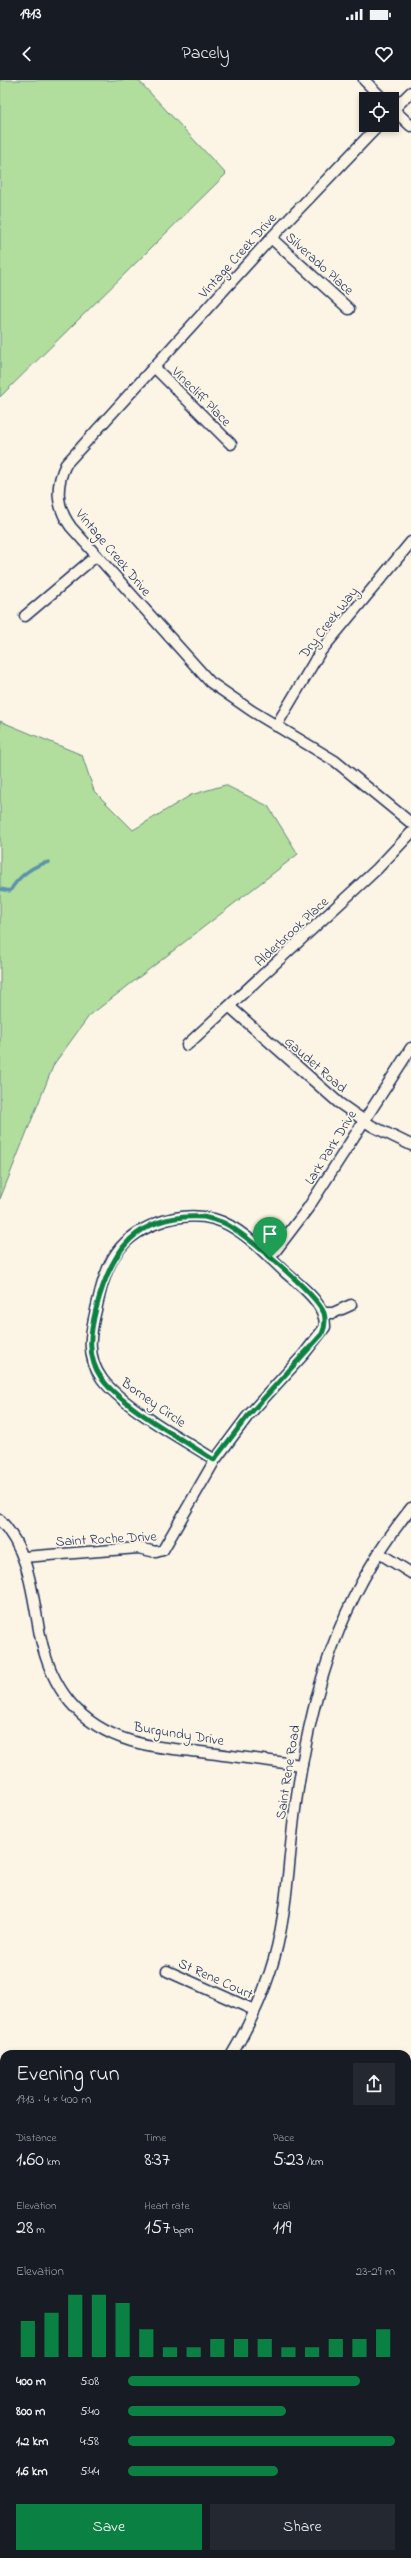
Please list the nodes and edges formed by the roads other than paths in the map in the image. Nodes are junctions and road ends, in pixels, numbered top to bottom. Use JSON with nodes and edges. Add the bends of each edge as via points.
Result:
{"nodes":[{"id":1,"x":364,"y":80,"type":"edge"},
{"id":2,"x":376,"y":92,"type":"edge"},
{"id":3,"x":411,"y":92,"type":"edge"},
{"id":4,"x":399,"y":103,"type":"edge"},
{"id":5,"x":399,"y":115,"type":"edge"},
{"id":6,"x":411,"y":126,"type":"edge"},
{"id":7,"x":371,"y":132,"type":"edge"},
{"id":8,"x":271,"y":238,"type":"junction"},
{"id":9,"x":349,"y":309,"type":"dead end"},
{"id":10,"x":154,"y":367,"type":"junction"},
{"id":11,"x":231,"y":444,"type":"dead end"},
{"id":12,"x":411,"y":542,"type":"edge"},
{"id":13,"x":96,"y":556,"type":"junction"},
{"id":14,"x":25,"y":616,"type":"dead end"},
{"id":15,"x":276,"y":726,"type":"junction"},
{"id":16,"x":411,"y":823,"type":"edge"},
{"id":17,"x":411,"y":833,"type":"edge"},
{"id":18,"x":230,"y":1007,"type":"junction"},
{"id":19,"x":187,"y":1045,"type":"dead end"},
{"id":20,"x":411,"y":1048,"type":"edge"},
{"id":21,"x":363,"y":1120,"type":"junction"},
{"id":22,"x":411,"y":1145,"type":"edge"},
{"id":23,"x":270,"y":1258,"type":"junction"},
{"id":24,"x":352,"y":1305,"type":"dead end"},
{"id":25,"x":324,"y":1313,"type":"junction"},
{"id":26,"x":214,"y":1460,"type":"junction"},
{"id":27,"x":411,"y":1508,"type":"edge"},
{"id":28,"x":0,"y":1520,"type":"edge"},
{"id":29,"x":379,"y":1553,"type":"junction"},
{"id":30,"x":24,"y":1557,"type":"junction"},
{"id":31,"x":411,"y":1572,"type":"edge"},
{"id":32,"x":302,"y":1765,"type":"junction"},
{"id":33,"x":167,"y":1971,"type":"dead end"},
{"id":34,"x":254,"y":2010,"type":"junction"},
{"id":35,"x":234,"y":2050,"type":"edge"}],
"edges":[{"from":1,"to":2,"type":"street"},
{"from":3,"to":4,"type":"street"},
{"from":5,"to":6,"type":"street"},
{"from":7,"to":8,"type":"street","name":"Vintage Creek Drive"},
{"from":8,"to":9,"type":"street","name":"Silverado Place"},
{"from":8,"to":10,"type":"street","name":"Vintage Creek Drive"},
{"from":10,"to":11,"type":"street","name":"Vinecliff Place"},
{"from":10,"to":13,"type":"street","name":"Vintage Creek Drive","via":[[66,464],[62,473],[58,492],[61,511]]},
{"from":12,"to":15,"type":"street","name":"Dry Creek Way","via":[[320,652]]},
{"from":13,"to":14,"type":"street"},
{"from":13,"to":15,"type":"street","name":"Vintage Creek Drive","via":[[210,682]]},
{"from":15,"to":16,"type":"street","name":"Vintage Creek Drive","via":[[335,761]]},
{"from":17,"to":18,"type":"street","name":"Alderbrook Place","via":[[377,870]]},
{"from":18,"to":19,"type":"street","name":"Alderbrook Place"},
{"from":18,"to":21,"type":"street","name":"Gaudet Road","via":[[320,1087]]},
{"from":20,"to":21,"type":"street","name":"Lark Park Drive"},
{"from":21,"to":22,"type":"street","name":"Gaudet Road"},
{"from":21,"to":23,"type":"street","name":"Lark Park Drive","via":[[308,1208]]},
{"from":23,"to":25,"type":"street","name":"Borney Circle","via":[[310,1294]]},
{"from":23,"to":26,"type":"street","name":"Borney Circle","via":[[243,1234],[224,1223],[204,1217],[180,1218],[155,1224],[129,1240],[113,1258],[100,1292],[90,1343],[95,1366],[101,1378],[128,1404]]},
{"from":24,"to":25,"type":"street","via":[[333,1313]]},
{"from":25,"to":26,"type":"street","name":"Saint Roche Drive","via":[[325,1327],[322,1334],[247,1417]]},
{"from":26,"to":30,"type":"street","name":"Saint Roche Drive","via":[[185,1514],[160,1552],[138,1548]]},
{"from":27,"to":29,"type":"street","name":"Saint Rene Road"},
{"from":28,"to":30,"type":"street","name":"Burgundy Drive"},
{"from":29,"to":31,"type":"street"},
{"from":29,"to":32,"type":"street","name":"Saint Rene Road","via":[[361,1582],[332,1644],[314,1701]]},
{"from":30,"to":32,"type":"street","name":"Burgundy Drive","via":[[44,1653],[53,1679],[68,1700],[91,1720],[114,1734],[147,1745]]},
{"from":32,"to":34,"type":"street","name":"Saint Rene Road","via":[[278,1941],[270,1972]]},
{"from":33,"to":34,"type":"street","name":"St Rene Court"},
{"from":34,"to":35,"type":"street","name":"Saint Rene Road"}]}
